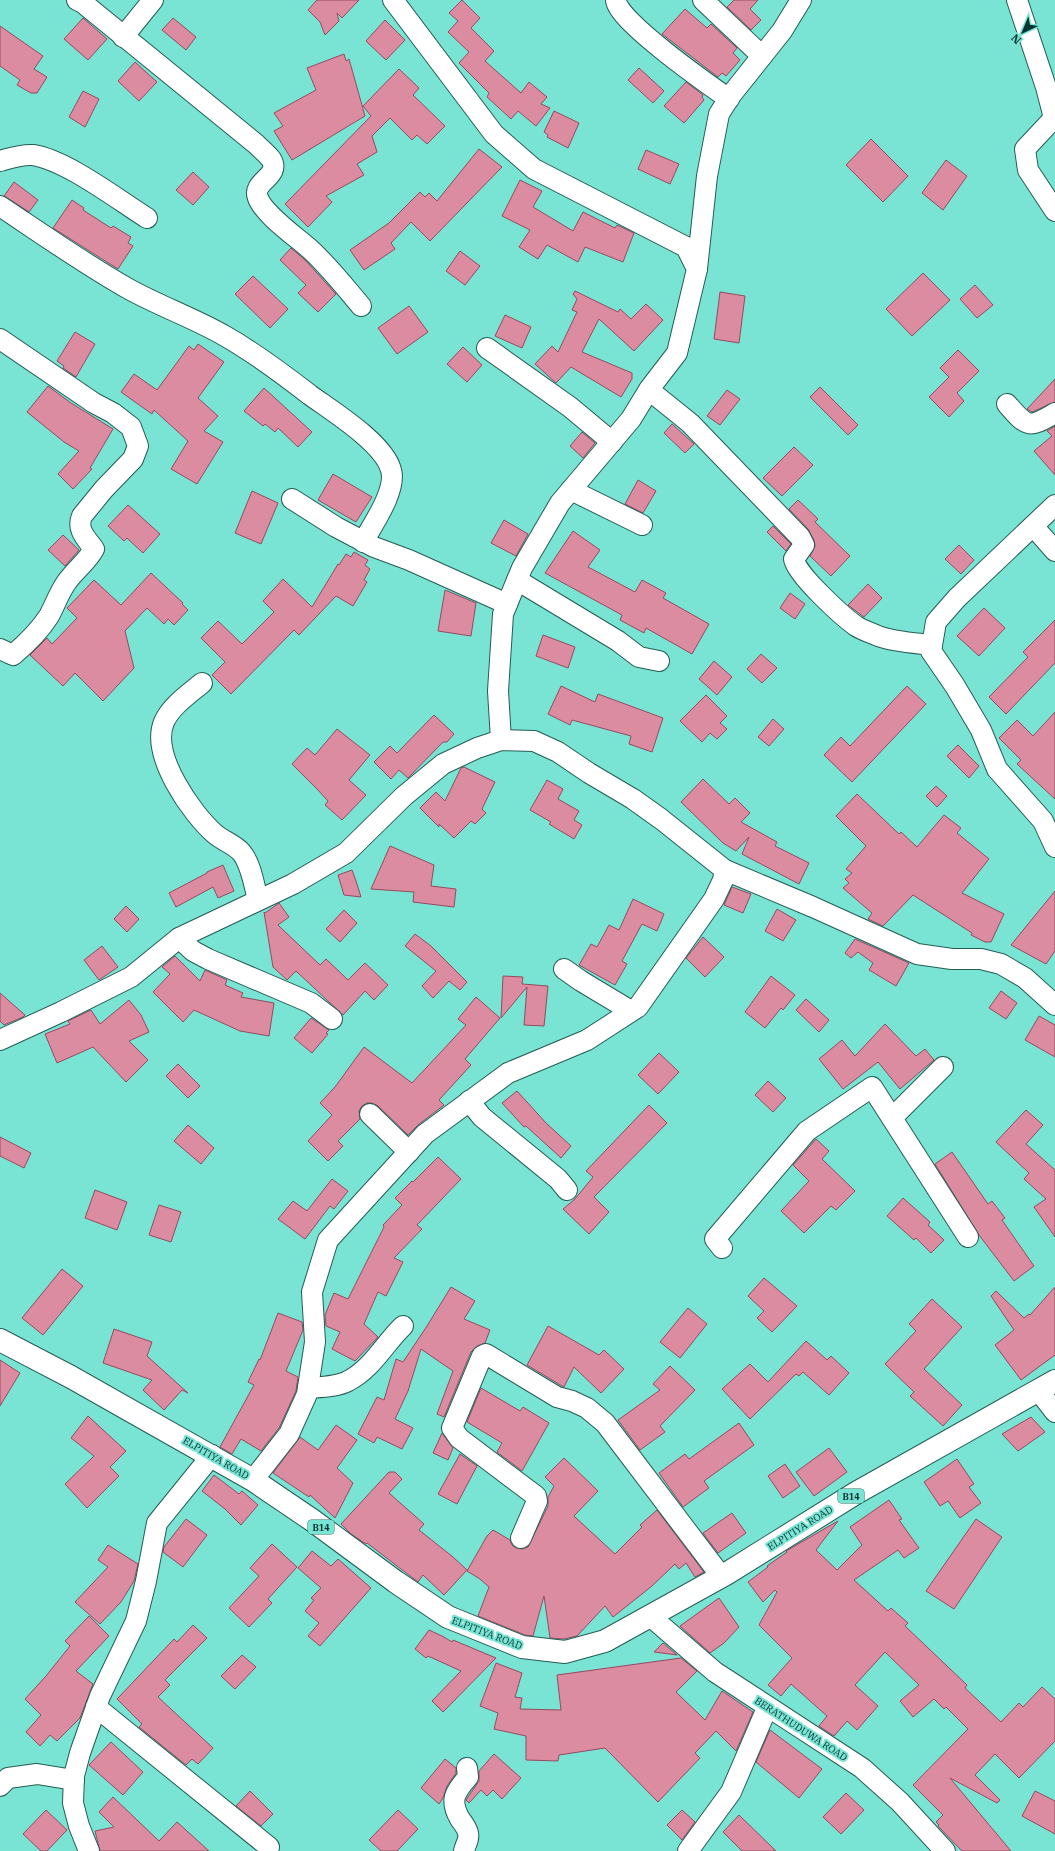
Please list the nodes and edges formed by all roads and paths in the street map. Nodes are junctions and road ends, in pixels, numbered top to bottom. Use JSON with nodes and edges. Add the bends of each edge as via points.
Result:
{"nodes":[{"id":1,"x":77,"y":0,"type":"edge"},
{"id":2,"x":153,"y":0,"type":"edge"},
{"id":3,"x":392,"y":0,"type":"edge"},
{"id":4,"x":616,"y":0,"type":"edge"},
{"id":5,"x":703,"y":0,"type":"edge"},
{"id":6,"x":1017,"y":0,"type":"edge"},
{"id":7,"x":799,"y":1,"type":"edge"},
{"id":8,"x":123,"y":37,"type":"junction"},
{"id":9,"x":762,"y":56,"type":"junction"},
{"id":10,"x":729,"y":99,"type":"junction"},
{"id":11,"x":1053,"y":107,"type":"edge"},
{"id":12,"x":0,"y":161,"type":"edge"},
{"id":13,"x":0,"y":206,"type":"edge"},
{"id":14,"x":1055,"y":211,"type":"edge"},
{"id":15,"x":147,"y":218,"type":"dead end"},
{"id":16,"x":697,"y":268,"type":"junction"},
{"id":17,"x":361,"y":306,"type":"dead end"},
{"id":18,"x":0,"y":339,"type":"edge"},
{"id":19,"x":487,"y":348,"type":"dead end"},
{"id":20,"x":649,"y":390,"type":"junction"},
{"id":21,"x":1007,"y":404,"type":"dead end"},
{"id":22,"x":1055,"y":413,"type":"edge"},
{"id":23,"x":612,"y":442,"type":"junction"},
{"id":24,"x":571,"y":490,"type":"junction"},
{"id":25,"x":292,"y":499,"type":"dead end"},
{"id":26,"x":1055,"y":505,"type":"edge"},
{"id":27,"x":642,"y":525,"type":"dead end"},
{"id":28,"x":1033,"y":526,"type":"junction"},
{"id":29,"x":363,"y":542,"type":"junction"},
{"id":30,"x":1055,"y":551,"type":"edge"},
{"id":31,"x":516,"y":580,"type":"junction"},
{"id":32,"x":507,"y":604,"type":"junction"},
{"id":33,"x":932,"y":645,"type":"junction"},
{"id":34,"x":0,"y":649,"type":"edge"},
{"id":35,"x":659,"y":660,"type":"dead end"},
{"id":36,"x":202,"y":683,"type":"dead end"},
{"id":37,"x":501,"y":740,"type":"junction"},
{"id":38,"x":1055,"y":847,"type":"edge"},
{"id":39,"x":725,"y":870,"type":"junction"},
{"id":40,"x":258,"y":900,"type":"junction"},
{"id":41,"x":179,"y":938,"type":"junction"},
{"id":42,"x":564,"y":969,"type":"dead end"},
{"id":43,"x":1055,"y":1005,"type":"edge"},
{"id":44,"x":631,"y":1011,"type":"junction"},
{"id":45,"x":332,"y":1019,"type":"dead end"},
{"id":46,"x":0,"y":1040,"type":"edge"},
{"id":47,"x":943,"y":1067,"type":"dead end"},
{"id":48,"x":469,"y":1101,"type":"junction"},
{"id":49,"x":370,"y":1114,"type":"dead end"},
{"id":50,"x":892,"y":1118,"type":"junction"},
{"id":51,"x":409,"y":1152,"type":"junction"},
{"id":52,"x":567,"y":1190,"type":"dead end"},
{"id":53,"x":968,"y":1236,"type":"dead end"},
{"id":54,"x":722,"y":1248,"type":"dead end"},
{"id":55,"x":404,"y":1326,"type":"dead end"},
{"id":56,"x":0,"y":1340,"type":"edge"},
{"id":57,"x":1046,"y":1386,"type":"edge"},
{"id":58,"x":308,"y":1388,"type":"junction"},
{"id":59,"x":1055,"y":1412,"type":"edge"},
{"id":60,"x":212,"y":1455,"type":"junction"},
{"id":61,"x":253,"y":1480,"type":"junction"},
{"id":62,"x":521,"y":1538,"type":"dead end"},
{"id":63,"x":721,"y":1576,"type":"junction"},
{"id":64,"x":650,"y":1616,"type":"junction"},
{"id":65,"x":96,"y":1707,"type":"junction"},
{"id":66,"x":768,"y":1708,"type":"junction"},
{"id":67,"x":468,"y":1768,"type":"dead end"},
{"id":68,"x":74,"y":1780,"type":"junction"},
{"id":69,"x":1,"y":1782,"type":"edge"},
{"id":70,"x":269,"y":1847,"type":"dead end"},
{"id":71,"x":89,"y":1851,"type":"edge"},
{"id":72,"x":464,"y":1851,"type":"edge"},
{"id":73,"x":688,"y":1851,"type":"edge"},
{"id":74,"x":945,"y":1851,"type":"edge"}],
"edges":[{"from":1,"to":8,"type":"street"},
{"from":2,"to":8,"type":"street"},
{"from":3,"to":16,"type":"street","via":[[494,134],[534,170],[686,247]]},
{"from":4,"to":10,"type":"street","via":[[620,10],[648,38]]},
{"from":5,"to":9,"type":"street"},
{"from":6,"to":11,"type":"street"},
{"from":7,"to":9,"type":"street","via":[[782,30]]},
{"from":8,"to":17,"type":"street","via":[[256,144],[271,159],[273,172],[260,185],[258,199],[269,213],[312,251]]},
{"from":9,"to":10,"type":"street"},
{"from":10,"to":16,"type":"street","via":[[719,114],[714,134]]},
{"from":11,"to":14,"type":"street","via":[[1054,118],[1025,149],[1028,170]]},
{"from":12,"to":15,"type":"street","via":[[32,155],[49,159],[82,176]]},
{"from":13,"to":29,"type":"street","via":[[129,289],[225,336],[270,364],[373,443],[386,458],[393,477],[381,510]]},
{"from":16,"to":20,"type":"street","via":[[677,353]]},
{"from":18,"to":34,"type":"street","via":[[119,417],[131,427],[138,446],[133,459],[104,489],[80,522],[81,532],[94,549],[91,556],[65,584],[48,618],[24,645],[13,655]]},
{"from":19,"to":23,"type":"street","via":[[570,407]]},
{"from":20,"to":23,"type":"street","via":[[631,419]]},
{"from":20,"to":33,"type":"street","via":[[690,423],[800,537],[804,545],[794,559],[795,564],[838,611],[856,626],[879,637]]},
{"from":21,"to":22,"type":"street","via":[[1017,416],[1029,424],[1036,424]]},
{"from":23,"to":24,"type":"street"},
{"from":24,"to":27,"type":"street"},
{"from":24,"to":31,"type":"street","via":[[560,503]]},
{"from":25,"to":29,"type":"street"},
{"from":26,"to":28,"type":"street"},
{"from":28,"to":30,"type":"street"},
{"from":28,"to":33,"type":"street","via":[[957,598],[936,622]]},
{"from":29,"to":32,"type":"street"},
{"from":31,"to":32,"type":"street"},
{"from":31,"to":35,"type":"street","via":[[618,641],[639,657]]},
{"from":32,"to":37,"type":"street","via":[[503,614],[498,691]]},
{"from":33,"to":38,"type":"street","via":[[931,651],[981,730],[997,769],[1043,821]]},
{"from":36,"to":40,"type":"street","via":[[164,722],[161,734],[164,757],[192,808],[215,834],[240,851],[246,860]]},
{"from":37,"to":39,"type":"street","via":[[534,741],[558,752],[633,799]]},
{"from":37,"to":40,"type":"street","via":[[443,764],[404,796],[346,853],[293,884]]},
{"from":39,"to":43,"type":"street","via":[[910,952],[952,959],[981,959],[1000,964],[1025,978]]},
{"from":39,"to":44,"type":"street","via":[[714,899],[638,1006]]},
{"from":40,"to":41,"type":"street"},
{"from":41,"to":45,"type":"street","via":[[208,959],[311,1003]]},
{"from":41,"to":46,"type":"street","via":[[131,976]]},
{"from":42,"to":44,"type":"street"},
{"from":44,"to":48,"type":"street","via":[[587,1040],[508,1073]]},
{"from":47,"to":50,"type":"street"},
{"from":48,"to":51,"type":"street","via":[[425,1134]]},
{"from":48,"to":52,"type":"street","via":[[482,1117],[558,1179]]},
{"from":49,"to":51,"type":"street"},
{"from":50,"to":53,"type":"street"},
{"from":50,"to":54,"type":"street","via":[[872,1087],[807,1131],[715,1239]]},
{"from":51,"to":58,"type":"street","via":[[328,1240],[312,1292],[315,1342]]},
{"from":55,"to":58,"type":"street","via":[[366,1368],[348,1382]]},
{"from":56,"to":60,"type":"main road","name":"ELPITIYA ROAD","number":"B14"},
{"from":57,"to":59,"type":"street"},
{"from":57,"to":63,"type":"main road","name":"ELPITIYA ROAD","number":"B14","via":[[856,1493]]},
{"from":58,"to":61,"type":"street","via":[[289,1434]]},
{"from":60,"to":61,"type":"main road","name":"ELPITIYA ROAD","number":"B14"},
{"from":60,"to":65,"type":"street","via":[[157,1523],[136,1621]]},
{"from":61,"to":64,"type":"main road","name":"ELPITIYA ROAD","number":"B14","via":[[448,1617],[522,1648],[565,1652],[605,1641]]},
{"from":62,"to":63,"type":"street","via":[[537,1501],[536,1496],[459,1438],[452,1428],[482,1356],[486,1354],[557,1398],[587,1408],[605,1423]]},
{"from":63,"to":64,"type":"main road","name":"ELPITIYA ROAD","number":"B14"},
{"from":64,"to":66,"type":"street","name":"BERATHUDUWA ROAD","via":[[715,1672]]},
{"from":65,"to":68,"type":"street","via":[[80,1753]]},
{"from":65,"to":70,"type":"street"},
{"from":66,"to":73,"type":"street","via":[[731,1792]]},
{"from":66,"to":74,"type":"street","name":"BERATHUDUWA ROAD","via":[[862,1768],[900,1802]]},
{"from":67,"to":72,"type":"street","via":[[468,1776],[454,1798],[455,1810],[468,1832]]},
{"from":68,"to":69,"type":"street","via":[[37,1774],[8,1778]]},
{"from":68,"to":71,"type":"street","via":[[73,1802],[78,1826]]}]}
